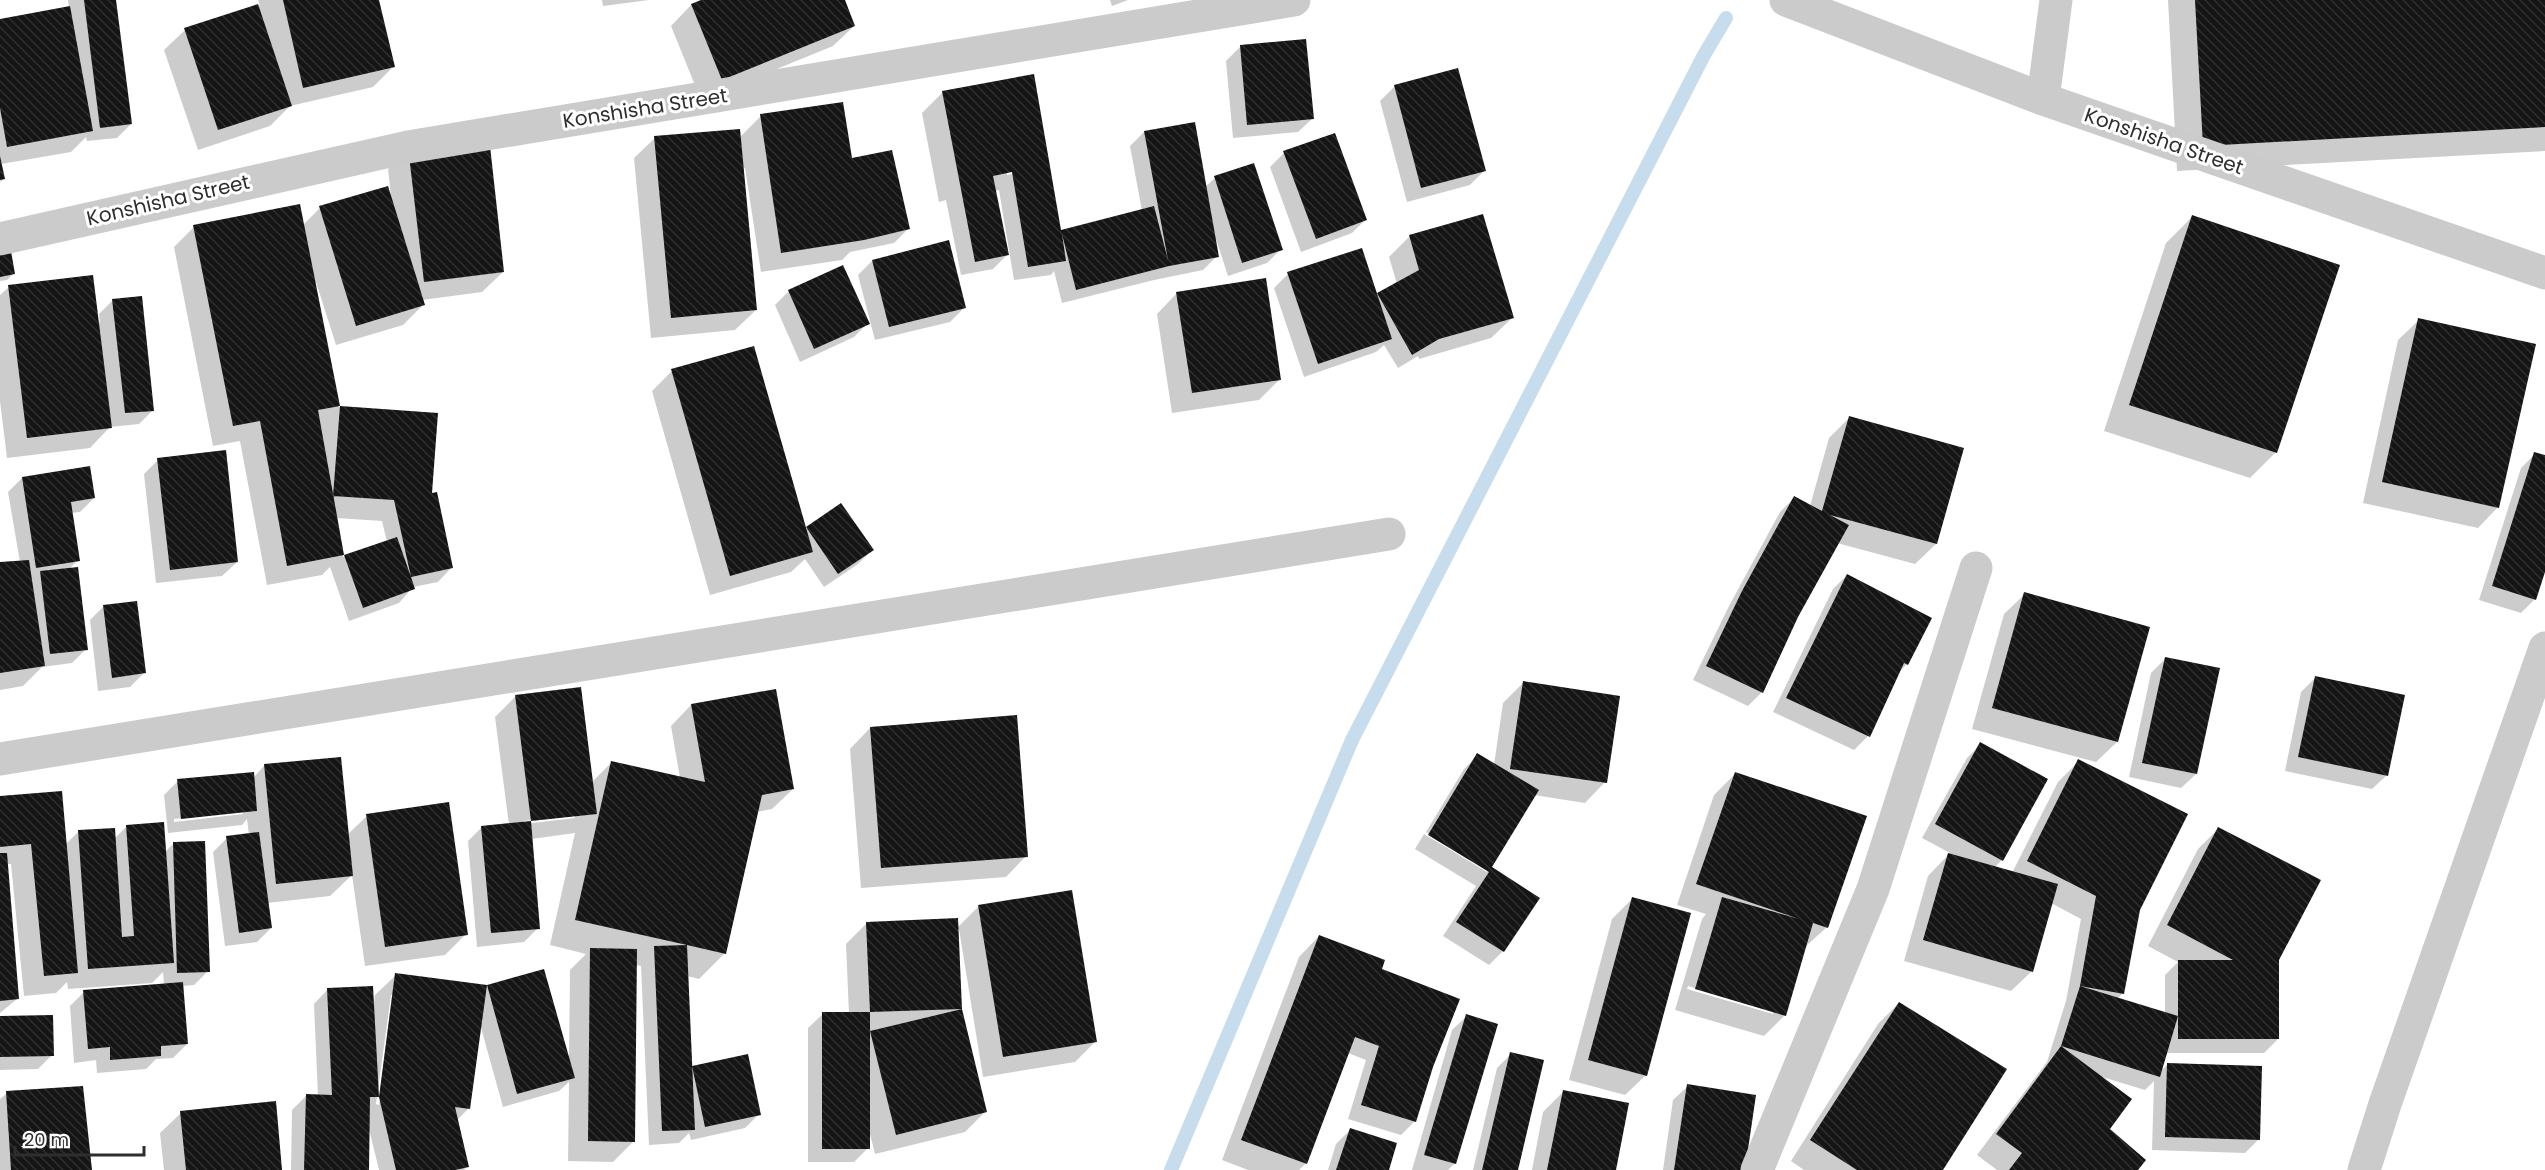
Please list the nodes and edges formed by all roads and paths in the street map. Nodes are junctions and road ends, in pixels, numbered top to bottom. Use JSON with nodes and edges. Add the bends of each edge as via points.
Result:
{"nodes":[{"id":1,"x":1294,"y":0,"type":"edge"},
{"id":2,"x":1786,"y":0,"type":"edge"},
{"id":3,"x":2056,"y":0,"type":"edge"},
{"id":4,"x":2043,"y":99,"type":"junction"},
{"id":5,"x":0,"y":239,"type":"edge"},
{"id":6,"x":2545,"y":273,"type":"edge"},
{"id":7,"x":1389,"y":534,"type":"dead end"},
{"id":8,"x":1976,"y":568,"type":"dead end"},
{"id":9,"x":2545,"y":648,"type":"edge"},
{"id":10,"x":0,"y":759,"type":"edge"},
{"id":11,"x":1757,"y":1170,"type":"edge"},
{"id":12,"x":2364,"y":1170,"type":"edge"}],
"edges":[{"from":1,"to":5,"type":"street","name":"Konshisha Street","via":[[408,147]]},
{"from":2,"to":4,"type":"street","name":"Konshisha Street"},
{"from":3,"to":4,"type":"street"},
{"from":4,"to":6,"type":"street","name":"Konshisha Street"},
{"from":7,"to":10,"type":"street"},
{"from":8,"to":11,"type":"street","via":[[1873,889]]},
{"from":9,"to":12,"type":"street"}]}
